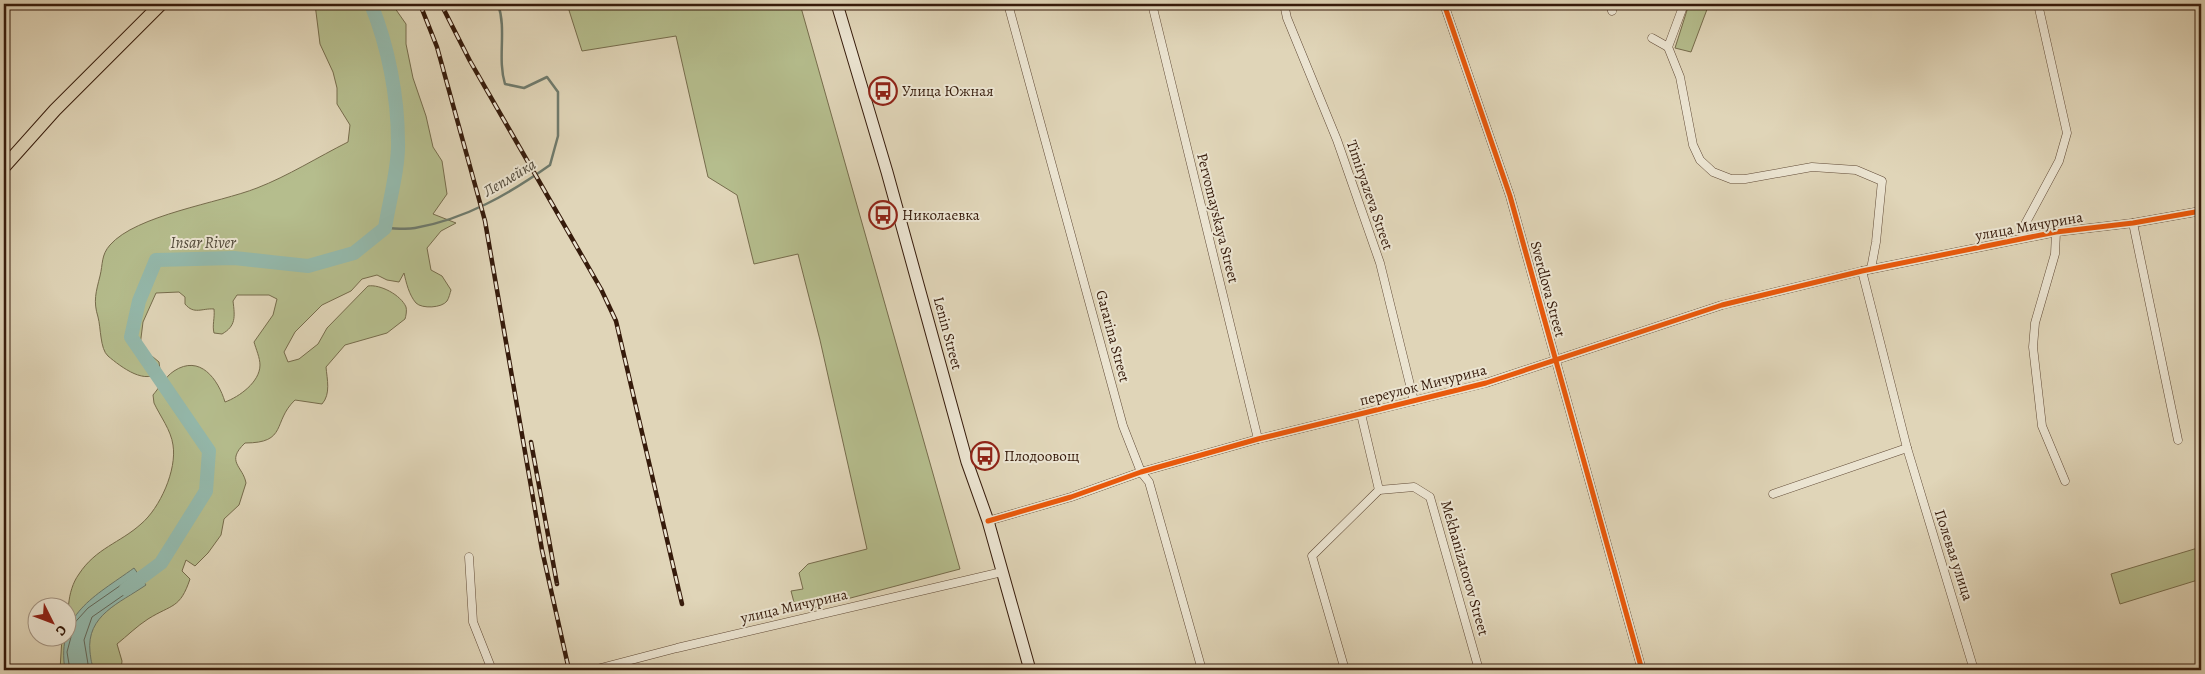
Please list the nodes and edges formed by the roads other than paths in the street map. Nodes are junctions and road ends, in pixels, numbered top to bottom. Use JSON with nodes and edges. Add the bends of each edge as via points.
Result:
{"nodes":[{"id":1,"x":161,"y":4,"type":"edge"},
{"id":2,"x":837,"y":4,"type":"edge"},
{"id":3,"x":1008,"y":4,"type":"edge"},
{"id":4,"x":1152,"y":4,"type":"edge"},
{"id":5,"x":1284,"y":4,"type":"edge"},
{"id":6,"x":1444,"y":4,"type":"edge"},
{"id":7,"x":1684,"y":4,"type":"edge"},
{"id":8,"x":2038,"y":4,"type":"edge"},
{"id":9,"x":1652,"y":38,"type":"dead end"},
{"id":10,"x":1668,"y":47,"type":"junction"},
{"id":11,"x":4,"y":167,"type":"edge"},
{"id":12,"x":2201,"y":211,"type":"edge"},
{"id":13,"x":2132,"y":223,"type":"junction"},
{"id":14,"x":2056,"y":232,"type":"junction"},
{"id":15,"x":2023,"y":238,"type":"junction"},
{"id":16,"x":1871,"y":269,"type":"junction"},
{"id":17,"x":1862,"y":271,"type":"junction"},
{"id":18,"x":1554,"y":361,"type":"junction"},
{"id":19,"x":1414,"y":401,"type":"junction"},
{"id":20,"x":1361,"y":414,"type":"junction"},
{"id":21,"x":1258,"y":440,"type":"junction"},
{"id":22,"x":2178,"y":440,"type":"dead end"},
{"id":23,"x":1907,"y":448,"type":"junction"},
{"id":24,"x":1141,"y":472,"type":"junction"},
{"id":25,"x":2065,"y":481,"type":"dead end"},
{"id":26,"x":1379,"y":490,"type":"junction"},
{"id":27,"x":1773,"y":494,"type":"dead end"},
{"id":28,"x":988,"y":521,"type":"junction"},
{"id":29,"x":469,"y":557,"type":"dead end"},
{"id":30,"x":1002,"y":572,"type":"junction"},
{"id":31,"x":492,"y":670,"type":"edge"},
{"id":32,"x":593,"y":670,"type":"edge"},
{"id":33,"x":1030,"y":670,"type":"edge"},
{"id":34,"x":1202,"y":670,"type":"edge"},
{"id":35,"x":1345,"y":670,"type":"edge"},
{"id":36,"x":1479,"y":670,"type":"edge"},
{"id":37,"x":1642,"y":670,"type":"edge"},
{"id":38,"x":1974,"y":670,"type":"edge"}],
"edges":[{"from":1,"to":11,"type":"main road","via":[[98,65]]},
{"from":2,"to":28,"type":"main road","name":"Lenin Street","via":[[967,462]]},
{"from":3,"to":24,"type":"street","name":"Gararina Street","via":[[1123,426]]},
{"from":4,"to":21,"type":"street","name":"Pervomayskaya Street"},
{"from":5,"to":19,"type":"street","name":"Timiryazeva Street","via":[[1380,263]]},
{"from":6,"to":18,"type":"street","name":"Sverdlova Street","via":[[1510,196]]},
{"from":7,"to":10,"type":"street"},
{"from":8,"to":15,"type":"street","via":[[2067,133],[2059,161],[2023,228]]},
{"from":9,"to":10,"type":"street"},
{"from":10,"to":16,"type":"street","via":[[1680,77],[1693,145],[1700,160],[1712,172],[1731,179],[1746,179],[1812,167],[1856,170],[1882,180]]},
{"from":12,"to":13,"type":"street","name":"улица Мичурина"},
{"from":13,"to":14,"type":"street","name":"улица Мичурина"},
{"from":13,"to":22,"type":"street"},
{"from":14,"to":15,"type":"street","name":"улица Мичурина"},
{"from":14,"to":25,"type":"street","via":[[2055,254],[2035,323],[2033,347],[2042,426]]},
{"from":15,"to":16,"type":"street","name":"улица Мичурина"},
{"from":16,"to":17,"type":"street","name":"улица Мичурина"},
{"from":17,"to":18,"type":"street","name":"переулок Мичурина","via":[[1722,305]]},
{"from":17,"to":23,"type":"street","name":"Полевая улица"},
{"from":18,"to":19,"type":"street","name":"переулок Мичурина"},
{"from":18,"to":37,"type":"street","name":"Sverdlova Street"},
{"from":19,"to":20,"type":"street","name":"переулок Мичурина"},
{"from":20,"to":21,"type":"street","name":"переулок Мичурина"},
{"from":20,"to":26,"type":"street"},
{"from":21,"to":24,"type":"street","name":"переулок Мичурина"},
{"from":23,"to":27,"type":"street"},
{"from":23,"to":38,"type":"street","name":"Полевая улица"},
{"from":24,"to":28,"type":"street","name":"переулок Мичурина"},
{"from":24,"to":34,"type":"street","name":"Gararina Street","via":[[1149,482]]},
{"from":26,"to":35,"type":"street","via":[[1312,556]]},
{"from":26,"to":36,"type":"street","name":"Mekhanizatorov Street","via":[[1414,487],[1430,497]]},
{"from":28,"to":30,"type":"main road","name":"Lenin Street"},
{"from":29,"to":31,"type":"street","via":[[473,622]]},
{"from":30,"to":32,"type":"street","name":"улица Мичурина"},
{"from":30,"to":33,"type":"main road","name":"Lenin Street"}]}
